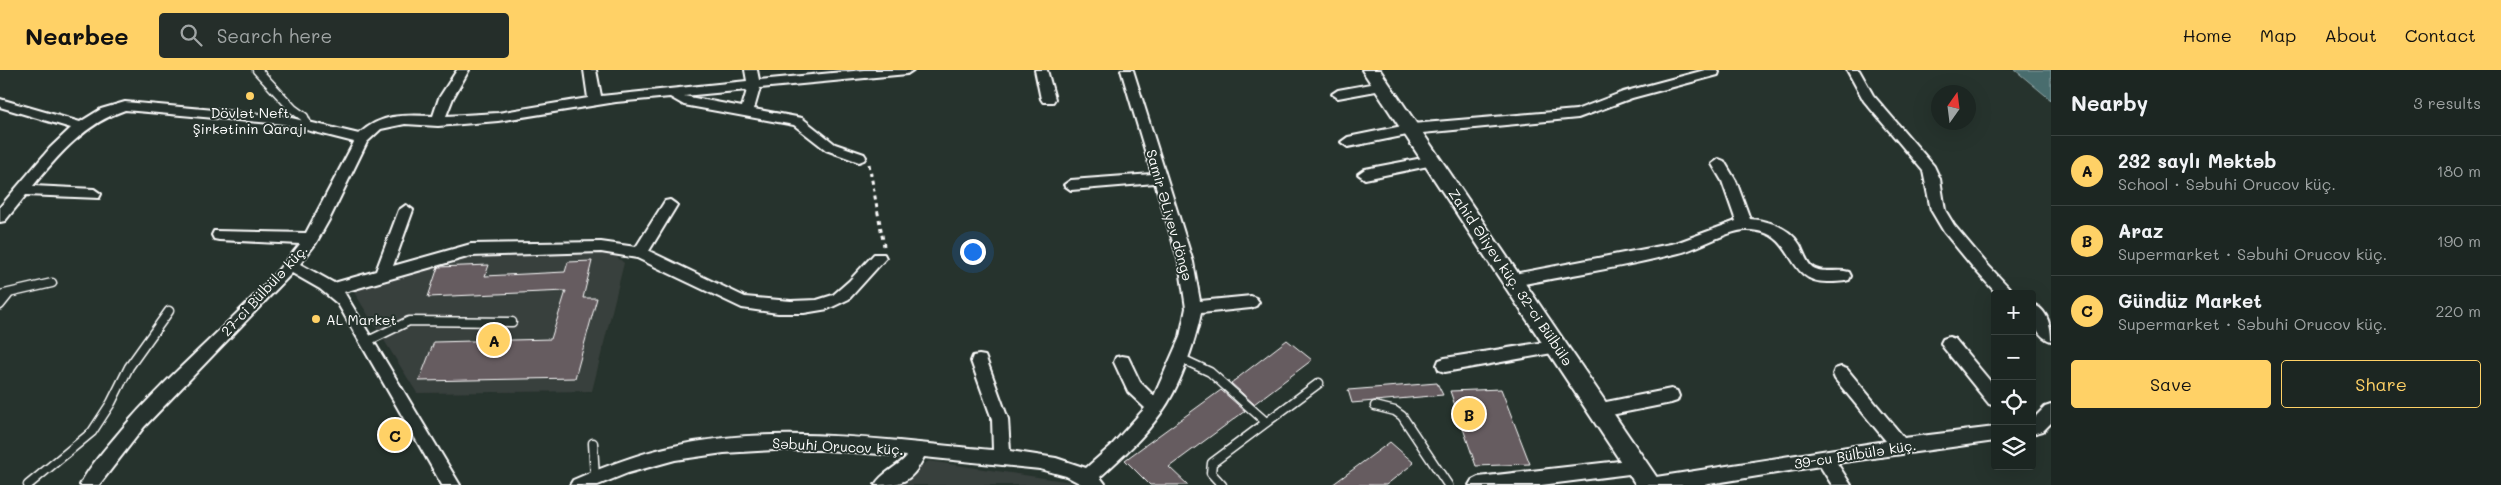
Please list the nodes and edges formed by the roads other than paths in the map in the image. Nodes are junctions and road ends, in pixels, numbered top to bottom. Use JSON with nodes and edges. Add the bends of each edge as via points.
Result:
{"nodes":[{"id":1,"x":257,"y":70,"type":"edge"},
{"id":2,"x":463,"y":70,"type":"edge"},
{"id":3,"x":590,"y":70,"type":"edge"},
{"id":4,"x":751,"y":70,"type":"edge"},
{"id":5,"x":907,"y":70,"type":"edge"},
{"id":6,"x":1041,"y":70,"type":"edge"},
{"id":7,"x":1127,"y":70,"type":"edge"},
{"id":8,"x":1854,"y":70,"type":"edge"},
{"id":9,"x":871,"y":72,"type":"edge"},
{"id":10,"x":1713,"y":72,"type":"dead end"},
{"id":11,"x":1376,"y":78,"type":"edge"},
{"id":12,"x":754,"y":86,"type":"junction"},
{"id":13,"x":679,"y":93,"type":"junction"},
{"id":14,"x":1338,"y":94,"type":"dead end"},
{"id":15,"x":1048,"y":99,"type":"dead end"},
{"id":16,"x":595,"y":100,"type":"junction"},
{"id":17,"x":0,"y":103,"type":"edge"},
{"id":18,"x":747,"y":112,"type":"junction"},
{"id":19,"x":438,"y":121,"type":"junction"},
{"id":20,"x":307,"y":124,"type":"junction"},
{"id":21,"x":83,"y":127,"type":"junction"},
{"id":22,"x":1412,"y":129,"type":"junction"},
{"id":23,"x":362,"y":139,"type":"junction"},
{"id":24,"x":1348,"y":142,"type":"dead end"},
{"id":25,"x":859,"y":156,"type":"road end"},
{"id":26,"x":1433,"y":161,"type":"junction"},
{"id":27,"x":1719,"y":164,"type":"dead end"},
{"id":28,"x":1366,"y":174,"type":"dead end"},
{"id":29,"x":1160,"y":178,"type":"junction"},
{"id":30,"x":1071,"y":185,"type":"dead end"},
{"id":31,"x":23,"y":190,"type":"junction"},
{"id":32,"x":94,"y":194,"type":"dead end"},
{"id":33,"x":6,"y":204,"type":"edge"},
{"id":34,"x":670,"y":205,"type":"dead end"},
{"id":35,"x":406,"y":210,"type":"dead end"},
{"id":36,"x":0,"y":217,"type":"edge"},
{"id":37,"x":1744,"y":224,"type":"junction"},
{"id":38,"x":219,"y":235,"type":"dead end"},
{"id":39,"x":311,"y":239,"type":"junction"},
{"id":40,"x":640,"y":253,"type":"junction"},
{"id":41,"x":879,"y":258,"type":"road end"},
{"id":42,"x":290,"y":266,"type":"junction"},
{"id":43,"x":382,"y":275,"type":"junction"},
{"id":44,"x":1844,"y":276,"type":"dead end"},
{"id":45,"x":1514,"y":280,"type":"junction"},
{"id":46,"x":52,"y":282,"type":"dead end"},
{"id":47,"x":333,"y":289,"type":"junction"},
{"id":48,"x":2004,"y":290,"type":"edge"},
{"id":49,"x":4,"y":295,"type":"edge"},
{"id":50,"x":1251,"y":302,"type":"dead end"},
{"id":51,"x":0,"y":305,"type":"edge"},
{"id":52,"x":1194,"y":308,"type":"junction"},
{"id":53,"x":169,"y":311,"type":"dead end"},
{"id":54,"x":2036,"y":315,"type":"edge"},
{"id":55,"x":512,"y":322,"type":"dead end"},
{"id":56,"x":2051,"y":335,"type":"edge"},
{"id":57,"x":368,"y":341,"type":"junction"},
{"id":58,"x":1949,"y":344,"type":"dead end"},
{"id":59,"x":1558,"y":346,"type":"junction"},
{"id":60,"x":1180,"y":358,"type":"junction"},
{"id":61,"x":979,"y":361,"type":"dead end"},
{"id":62,"x":1122,"y":362,"type":"dead end"},
{"id":63,"x":1445,"y":365,"type":"dead end"},
{"id":64,"x":1841,"y":374,"type":"dead end"},
{"id":65,"x":1319,"y":383,"type":"dead end"},
{"id":66,"x":1991,"y":394,"type":"edge"},
{"id":67,"x":1671,"y":396,"type":"dead end"},
{"id":68,"x":1375,"y":406,"type":"dead end"},
{"id":69,"x":1156,"y":408,"type":"junction"},
{"id":70,"x":1601,"y":410,"type":"junction"},
{"id":71,"x":2051,"y":412,"type":"edge"},
{"id":72,"x":1266,"y":422,"type":"junction"},
{"id":73,"x":2035,"y":425,"type":"edge"},
{"id":74,"x":1991,"y":435,"type":"edge"},
{"id":75,"x":593,"y":443,"type":"dead end"},
{"id":76,"x":1900,"y":446,"type":"junction"},
{"id":77,"x":919,"y":450,"type":"junction"},
{"id":78,"x":1824,"y":458,"type":"junction"},
{"id":79,"x":1002,"y":459,"type":"junction"},
{"id":80,"x":1637,"y":466,"type":"junction"},
{"id":81,"x":1092,"y":481,"type":"edge"},
{"id":82,"x":596,"y":482,"type":"edge"},
{"id":83,"x":28,"y":485,"type":"edge"},
{"id":84,"x":89,"y":485,"type":"edge"},
{"id":85,"x":451,"y":485,"type":"edge"},
{"id":86,"x":579,"y":485,"type":"edge"},
{"id":87,"x":884,"y":485,"type":"edge"},
{"id":88,"x":1222,"y":485,"type":"edge"},
{"id":89,"x":1448,"y":485,"type":"edge"},
{"id":90,"x":1478,"y":485,"type":"edge"},
{"id":91,"x":1650,"y":485,"type":"edge"},
{"id":92,"x":1656,"y":485,"type":"edge"},
{"id":93,"x":1842,"y":485,"type":"edge"}],
"edges":[{"from":1,"to":20,"type":"lane","via":[[304,117]]},
{"from":2,"to":19,"type":"street","via":[[446,98]]},
{"from":3,"to":16,"type":"street"},
{"from":4,"to":12,"type":"street"},
{"from":5,"to":9,"type":"street","name":"27-ci Bülbülə küç."},
{"from":6,"to":15,"type":"street"},
{"from":7,"to":29,"type":"street","name":"Samir ƏLiyev döngə"},
{"from":8,"to":48,"type":"street","via":[[1857,80],[1883,117],[1930,170],[1938,208],[1945,222]]},
{"from":9,"to":12,"type":"street","name":"27-ci Bülbülə küç."},
{"from":10,"to":22,"type":"street","via":[[1628,95],[1578,114]]},
{"from":11,"to":14,"type":"street"},
{"from":11,"to":22,"type":"street","name":"Zahid Əliyev küç. 32-ci Bülbülə"},
{"from":12,"to":13,"type":"street","name":"27-ci Bülbülə küç."},
{"from":12,"to":18,"type":"street"},
{"from":13,"to":16,"type":"street","name":"27-ci Bülbülə küç."},
{"from":13,"to":18,"type":"street","via":[[676,97],[684,101]]},
{"from":16,"to":19,"type":"street","name":"27-ci Bülbülə küç.","via":[[530,113]]},
{"from":17,"to":21,"type":"street"},
{"from":18,"to":25,"type":"street","via":[[797,121],[830,146]]},
{"from":19,"to":23,"type":"street","name":"27-ci Bülbülə küç.","via":[[385,123]]},
{"from":20,"to":21,"type":"street","via":[[125,106],[106,112]]},
{"from":20,"to":23,"type":"street"},
{"from":21,"to":31,"type":"street","via":[[54,151]]},
{"from":22,"to":24,"type":"street"},
{"from":22,"to":26,"type":"street","name":"Zahid Əliyev küç. 32-ci Bülbülə"},
{"from":23,"to":39,"type":"street","name":"27-ci Bülbülə küç."},
{"from":26,"to":28,"type":"street"},
{"from":26,"to":45,"type":"street","name":"Zahid Əliyev küç. 32-ci Bülbülə"},
{"from":27,"to":37,"type":"street","via":[[1729,181]]},
{"from":29,"to":30,"type":"street"},
{"from":29,"to":52,"type":"street","name":"Samir ƏLiyev döngə","via":[[1186,262]]},
{"from":31,"to":32,"type":"street"},
{"from":31,"to":33,"type":"street"},
{"from":33,"to":36,"type":"street"},
{"from":34,"to":40,"type":"street"},
{"from":35,"to":43,"type":"street"},
{"from":37,"to":44,"type":"street","via":[[1779,232],[1791,243],[1806,270],[1816,276]]},
{"from":37,"to":45,"type":"street","via":[[1678,248]]},
{"from":38,"to":39,"type":"street"},
{"from":39,"to":42,"type":"street","name":"27-ci Bülbülə küç."},
{"from":40,"to":41,"type":"street","via":[[742,302],[814,307],[837,300]]},
{"from":40,"to":43,"type":"street","via":[[601,247],[471,250]]},
{"from":42,"to":47,"type":"street"},
{"from":42,"to":84,"type":"street","name":"27-ci Bülbülə küç.","via":[[147,413]]},
{"from":43,"to":47,"type":"street"},
{"from":45,"to":59,"type":"street","name":"Zahid Əliyev küç. 32-ci Bülbülə"},
{"from":46,"to":49,"type":"lane"},
{"from":47,"to":57,"type":"street"},
{"from":49,"to":51,"type":"lane"},
{"from":50,"to":52,"type":"street"},
{"from":52,"to":60,"type":"street","name":"Samir ƏLiyev döngə"},
{"from":53,"to":83,"type":"lane","via":[[129,367],[92,432]]},
{"from":54,"to":56,"type":"street"},
{"from":55,"to":57,"type":"lane","via":[[409,321]]},
{"from":57,"to":85,"type":"street"},
{"from":58,"to":66,"type":"street"},
{"from":59,"to":63,"type":"street"},
{"from":59,"to":70,"type":"street","name":"Zahid Əliyev küç. 32-ci Bülbülə"},
{"from":60,"to":69,"type":"street","name":"Samir ƏLiyev döngə"},
{"from":60,"to":72,"type":"lane","via":[[1210,372]]},
{"from":61,"to":79,"type":"street","via":[[1000,419]]},
{"from":62,"to":69,"type":"street","via":[[1134,387]]},
{"from":64,"to":76,"type":"street"},
{"from":65,"to":72,"type":"lane"},
{"from":67,"to":70,"type":"street"},
{"from":68,"to":89,"type":"lane","via":[[1402,416]]},
{"from":69,"to":81,"type":"street","name":"Samir ƏLiyev döngə"},
{"from":70,"to":80,"type":"street","name":"Zahid Əliyev küç. 32-ci Bülbülə"},
{"from":71,"to":73,"type":"street"},
{"from":72,"to":88,"type":"lane","via":[[1212,463],[1211,474]]},
{"from":74,"to":76,"type":"street","name":"39-cu Bülbülə küç."},
{"from":75,"to":82,"type":"lane"},
{"from":76,"to":78,"type":"street","name":"39-cu Bülbülə küç."},
{"from":77,"to":79,"type":"street","name":"Səbuhi Orucov küç."},
{"from":77,"to":82,"type":"street","name":"Səbuhi Orucov küç.","via":[[850,444],[737,444],[670,455]]},
{"from":77,"to":87,"type":"street","via":[[907,470]]},
{"from":78,"to":92,"type":"street","name":"39-cu Bülbülə küç."},
{"from":78,"to":93,"type":"street"},
{"from":79,"to":81,"type":"street","name":"Səbuhi Orucov küç.","via":[[1065,468]]},
{"from":80,"to":90,"type":"street"},
{"from":80,"to":91,"type":"street","name":"Zahid Əliyev küç. 32-ci Bülbülə"},
{"from":82,"to":86,"type":"street","name":"Səbuhi Orucov küç."}]}
